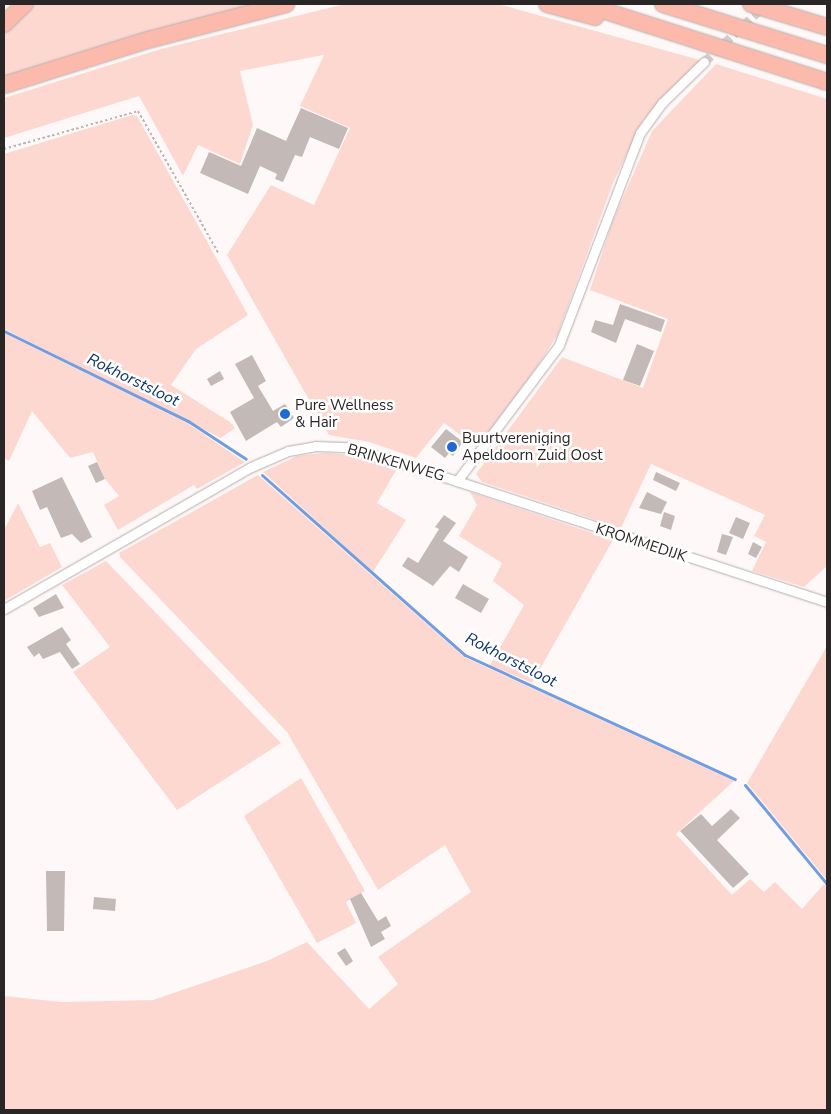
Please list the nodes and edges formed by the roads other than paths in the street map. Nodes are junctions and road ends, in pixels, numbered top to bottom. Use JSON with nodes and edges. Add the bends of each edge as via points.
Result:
{"nodes":[{"id":1,"x":25,"y":4,"type":"edge"},
{"id":2,"x":286,"y":4,"type":"edge"},
{"id":3,"x":547,"y":4,"type":"edge"},
{"id":4,"x":583,"y":4,"type":"edge"},
{"id":5,"x":664,"y":4,"type":"edge"},
{"id":6,"x":752,"y":4,"type":"edge"},
{"id":7,"x":4,"y":24,"type":"edge"},
{"id":8,"x":827,"y":28,"type":"edge"},
{"id":9,"x":670,"y":33,"type":"junction"},
{"id":10,"x":827,"y":55,"type":"edge"},
{"id":11,"x":704,"y":62,"type":"tunnel mouth"},
{"id":12,"x":827,"y":82,"type":"edge"},
{"id":13,"x":4,"y":85,"type":"edge"},
{"id":14,"x":457,"y":481,"type":"junction"},
{"id":15,"x":827,"y":602,"type":"edge"},
{"id":16,"x":4,"y":608,"type":"edge"}],
"edges":[{"from":1,"to":7,"type":"highway"},
{"from":2,"to":13,"type":"highway","via":[[148,40]]},
{"from":3,"to":9,"type":"highway"},
{"from":4,"to":9,"type":"highway"},
{"from":5,"to":10,"type":"highway"},
{"from":6,"to":8,"type":"highway"},
{"from":9,"to":12,"type":"highway"},
{"from":11,"to":14,"type":"street","name":"BRINKENWEG","via":[[662,103],[640,133],[559,344]]},
{"from":14,"to":15,"type":"street","name":"KROMMEDIJK"},
{"from":14,"to":16,"type":"street","name":"BRINKENWEG","via":[[348,447],[315,446],[288,451],[251,467]]}]}
